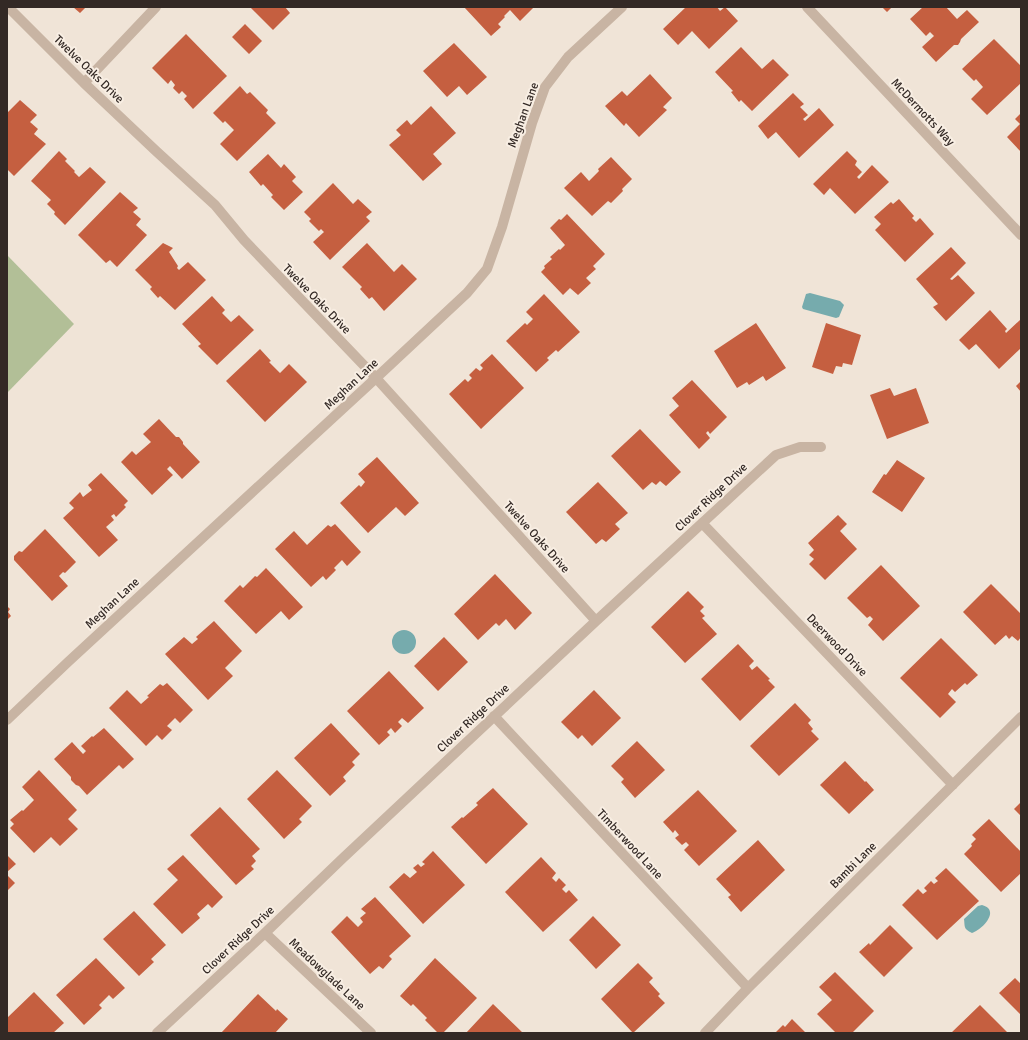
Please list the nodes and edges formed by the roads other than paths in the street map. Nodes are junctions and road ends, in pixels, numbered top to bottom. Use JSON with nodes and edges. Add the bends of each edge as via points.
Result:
{"nodes":[{"id":1,"x":8,"y":7,"type":"edge"},
{"id":2,"x":156,"y":7,"type":"edge"},
{"id":3,"x":622,"y":7,"type":"edge"},
{"id":4,"x":807,"y":7,"type":"edge"},
{"id":5,"x":84,"y":83,"type":"junction"},
{"id":6,"x":1021,"y":235,"type":"edge"},
{"id":7,"x":376,"y":378,"type":"junction"},
{"id":8,"x":821,"y":447,"type":"dead end"},
{"id":9,"x":702,"y":524,"type":"junction"},
{"id":10,"x":596,"y":621,"type":"junction"},
{"id":11,"x":494,"y":716,"type":"junction"},
{"id":12,"x":1021,"y":717,"type":"edge"},
{"id":13,"x":7,"y":720,"type":"edge"},
{"id":14,"x":953,"y":784,"type":"junction"},
{"id":15,"x":265,"y":933,"type":"junction"},
{"id":16,"x":748,"y":988,"type":"junction"},
{"id":17,"x":156,"y":1033,"type":"edge"},
{"id":18,"x":371,"y":1033,"type":"edge"},
{"id":19,"x":705,"y":1033,"type":"edge"}],
"edges":[{"from":1,"to":5,"type":"street","name":"Twelve Oaks Drive"},
{"from":2,"to":5,"type":"street"},
{"from":3,"to":7,"type":"street","name":"Meghan Lane","via":[[568,57],[545,87],[502,227],[486,269],[466,293]]},
{"from":4,"to":6,"type":"street","name":"McDermotts Way"},
{"from":5,"to":7,"type":"street","name":"Twelve Oaks Drive","via":[[215,205],[244,240]]},
{"from":7,"to":10,"type":"street","name":"Twelve Oaks Drive"},
{"from":7,"to":13,"type":"street","name":"Meghan Lane"},
{"from":8,"to":9,"type":"street","name":"Clover Ridge Drive","via":[[800,447],[776,455]]},
{"from":9,"to":10,"type":"street","name":"Clover Ridge Drive"},
{"from":9,"to":14,"type":"street","name":"Deerwood Drive"},
{"from":10,"to":11,"type":"street","name":"Clover Ridge Drive"},
{"from":11,"to":15,"type":"street","name":"Clover Ridge Drive"},
{"from":11,"to":16,"type":"street","name":"Timberwood Lane"},
{"from":12,"to":14,"type":"street","name":"Bambi Lane"},
{"from":14,"to":16,"type":"street","name":"Bambi Lane"},
{"from":15,"to":17,"type":"street","name":"Clover Ridge Drive"},
{"from":15,"to":18,"type":"street","name":"Meadowglade Lane"},
{"from":16,"to":19,"type":"street","name":"Bambi Lane"}]}
